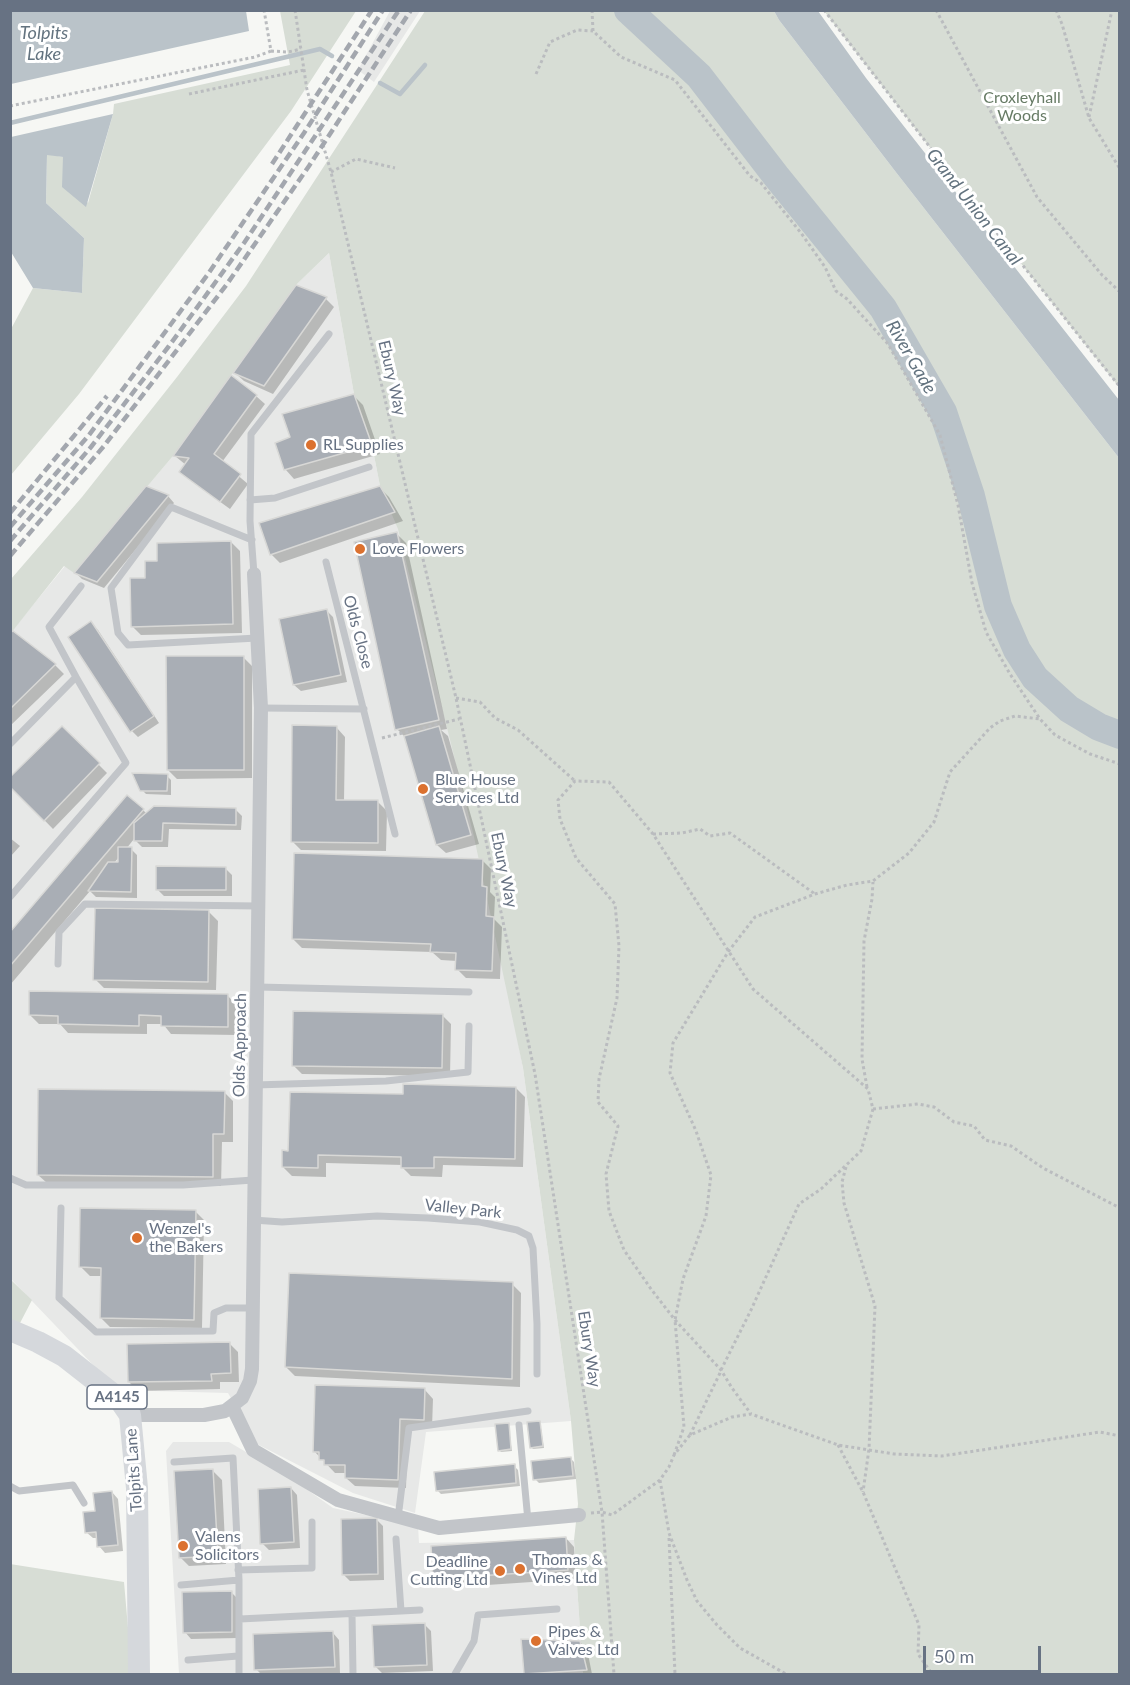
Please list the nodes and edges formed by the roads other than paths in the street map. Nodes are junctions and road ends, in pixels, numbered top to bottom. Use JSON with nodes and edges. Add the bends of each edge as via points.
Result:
{"nodes":[{"id":1,"x":329,"y":334,"type":"dead end"},
{"id":2,"x":369,"y":467,"type":"dead end"},
{"id":3,"x":250,"y":500,"type":"junction"},
{"id":4,"x":252,"y":540,"type":"junction"},
{"id":5,"x":326,"y":562,"type":"dead end"},
{"id":6,"x":254,"y":574,"type":"joint"},
{"id":7,"x":81,"y":586,"type":"dead end"},
{"id":8,"x":257,"y":638,"type":"junction"},
{"id":9,"x":76,"y":677,"type":"junction"},
{"id":10,"x":261,"y":708,"type":"junction"},
{"id":11,"x":364,"y":709,"type":"junction"},
{"id":12,"x":10,"y":744,"type":"edge"},
{"id":13,"x":395,"y":834,"type":"dead end"},
{"id":14,"x":10,"y":897,"type":"edge"},
{"id":15,"x":259,"y":906,"type":"junction"},
{"id":16,"x":58,"y":964,"type":"dead end"},
{"id":17,"x":258,"y":987,"type":"junction"},
{"id":18,"x":469,"y":992,"type":"dead end"},
{"id":19,"x":469,"y":1026,"type":"dead end"},
{"id":20,"x":255,"y":1084,"type":"junction"},
{"id":21,"x":10,"y":1178,"type":"edge"},
{"id":22,"x":253,"y":1180,"type":"junction"},
{"id":23,"x":61,"y":1209,"type":"dead end"},
{"id":24,"x":253,"y":1220,"type":"junction"},
{"id":25,"x":252,"y":1308,"type":"junction"},
{"id":26,"x":10,"y":1330,"type":"edge"},
{"id":27,"x":537,"y":1374,"type":"dead end"},
{"id":28,"x":232,"y":1406,"type":"junction"},
{"id":29,"x":528,"y":1411,"type":"dead end"},
{"id":30,"x":130,"y":1415,"type":"junction"},
{"id":31,"x":519,"y":1425,"type":"dead end"},
{"id":32,"x":174,"y":1462,"type":"dead end"},
{"id":33,"x":10,"y":1486,"type":"edge"},
{"id":34,"x":84,"y":1503,"type":"dead end"},
{"id":35,"x":579,"y":1515,"type":"dead end"},
{"id":36,"x":398,"y":1518,"type":"junction"},
{"id":37,"x":528,"y":1521,"type":"junction"},
{"id":38,"x":312,"y":1522,"type":"dead end"},
{"id":39,"x":396,"y":1539,"type":"dead end"},
{"id":40,"x":238,"y":1570,"type":"junction"},
{"id":41,"x":239,"y":1581,"type":"junction"},
{"id":42,"x":181,"y":1585,"type":"dead end"},
{"id":43,"x":557,"y":1609,"type":"dead end"},
{"id":44,"x":420,"y":1610,"type":"dead end"},
{"id":45,"x":401,"y":1611,"type":"junction"},
{"id":46,"x":352,"y":1614,"type":"junction"},
{"id":47,"x":240,"y":1619,"type":"junction"},
{"id":48,"x":238,"y":1656,"type":"junction"},
{"id":49,"x":188,"y":1659,"type":"dead end"},
{"id":50,"x":139,"y":1674,"type":"edge"},
{"id":51,"x":239,"y":1674,"type":"edge"},
{"id":52,"x":353,"y":1674,"type":"edge"},
{"id":53,"x":455,"y":1674,"type":"edge"}],
"edges":[{"from":1,"to":3,"type":"lane","via":[[251,434]]},
{"from":2,"to":3,"type":"lane","via":[[275,498]]},
{"from":3,"to":4,"type":"lane"},
{"from":4,"to":6,"type":"lane"},
{"from":4,"to":8,"type":"lane","via":[[171,507],[111,588],[118,633],[128,645]]},
{"from":5,"to":11,"type":"lane","name":"Olds Close"},
{"from":6,"to":8,"type":"street","name":"Olds Approach"},
{"from":7,"to":9,"type":"lane","via":[[49,627]]},
{"from":8,"to":10,"type":"street","name":"Olds Approach"},
{"from":9,"to":12,"type":"lane"},
{"from":9,"to":14,"type":"lane","via":[[126,763]]},
{"from":10,"to":11,"type":"lane"},
{"from":10,"to":15,"type":"street","name":"Olds Approach"},
{"from":11,"to":13,"type":"lane","name":"Olds Close"},
{"from":15,"to":16,"type":"lane","via":[[85,904],[59,932]]},
{"from":15,"to":17,"type":"street","name":"Olds Approach"},
{"from":17,"to":18,"type":"lane"},
{"from":17,"to":20,"type":"street","name":"Olds Approach"},
{"from":19,"to":20,"type":"lane","via":[[468,1072],[386,1081]]},
{"from":20,"to":22,"type":"street","name":"Olds Approach"},
{"from":21,"to":22,"type":"lane","via":[[26,1185],[183,1185]]},
{"from":22,"to":24,"type":"street","name":"Olds Approach"},
{"from":23,"to":25,"type":"lane","via":[[59,1298],[96,1332],[213,1331],[214,1313],[226,1308]]},
{"from":24,"to":25,"type":"street","name":"Olds Approach"},
{"from":24,"to":27,"type":"lane","name":"Valley Park","via":[[419,1218],[480,1222],[529,1236],[533,1248]]},
{"from":25,"to":28,"type":"street","name":"Olds Approach","via":[[250,1382],[242,1398]]},
{"from":26,"to":30,"type":"main road","name":"Tolpits Lane","number":"A4145","via":[[64,1356],[119,1399]]},
{"from":28,"to":30,"type":"street","via":[[216,1414]]},
{"from":28,"to":36,"type":"street","via":[[253,1450],[339,1500]]},
{"from":29,"to":36,"type":"lane","via":[[409,1428]]},
{"from":30,"to":50,"type":"main road","name":"Tolpits Lane","number":"A4145","via":[[137,1488]]},
{"from":31,"to":37,"type":"lane"},
{"from":32,"to":40,"type":"lane","via":[[233,1458]]},
{"from":33,"to":34,"type":"lane","via":[[19,1491],[73,1485]]},
{"from":35,"to":37,"type":"street"},
{"from":36,"to":37,"type":"street","via":[[439,1528]]},
{"from":38,"to":40,"type":"lane","via":[[312,1568]]},
{"from":39,"to":45,"type":"lane"},
{"from":40,"to":41,"type":"lane"},
{"from":41,"to":42,"type":"lane"},
{"from":41,"to":47,"type":"lane"},
{"from":43,"to":53,"type":"lane","via":[[478,1615],[474,1641]]},
{"from":44,"to":45,"type":"lane"},
{"from":45,"to":46,"type":"lane"},
{"from":46,"to":47,"type":"lane"},
{"from":46,"to":52,"type":"lane"},
{"from":47,"to":48,"type":"lane"},
{"from":48,"to":49,"type":"lane"},
{"from":48,"to":51,"type":"lane"}]}
